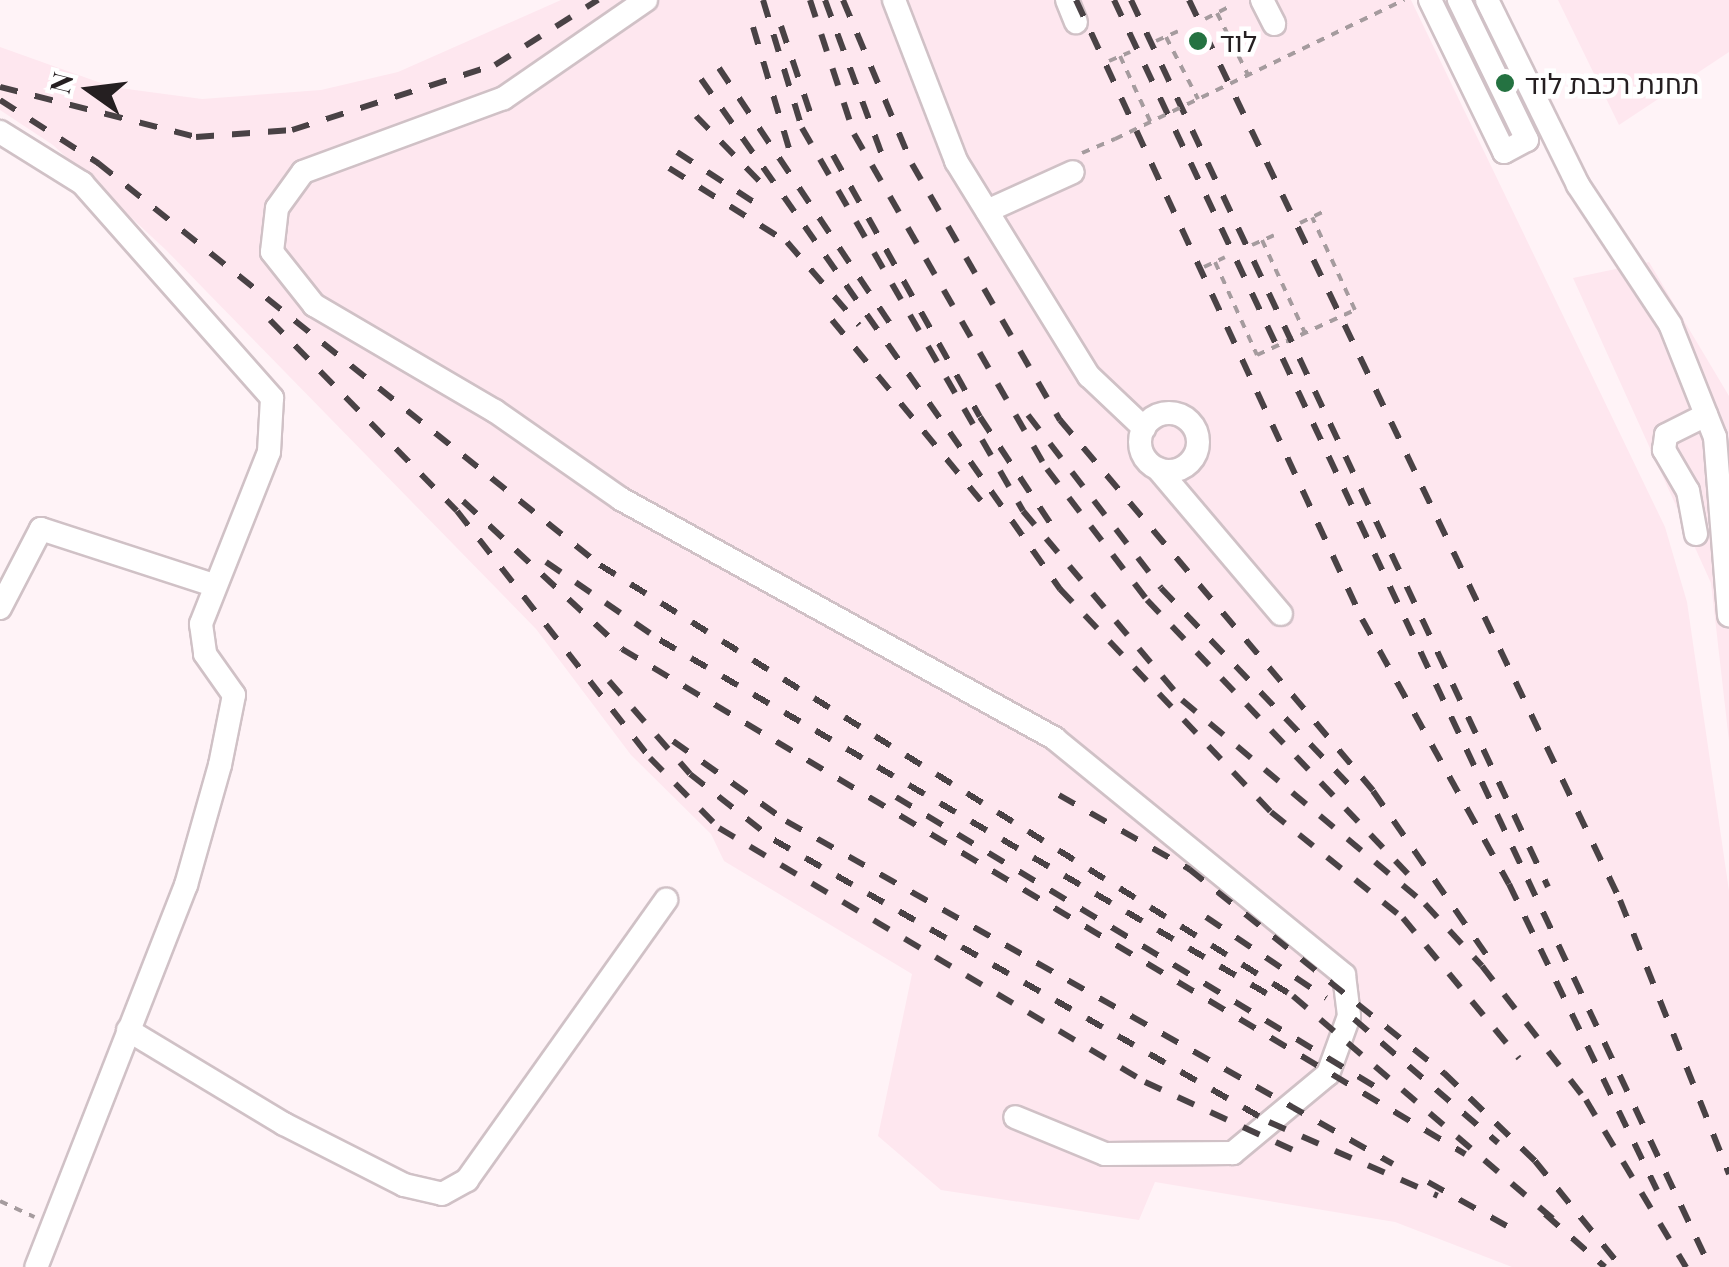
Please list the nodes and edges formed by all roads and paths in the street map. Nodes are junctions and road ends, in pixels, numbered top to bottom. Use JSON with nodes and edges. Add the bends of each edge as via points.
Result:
{"nodes":[{"id":1,"x":646,"y":0,"type":"edge"},
{"id":2,"x":894,"y":0,"type":"edge"},
{"id":3,"x":1066,"y":0,"type":"edge"},
{"id":4,"x":1262,"y":0,"type":"edge"},
{"id":5,"x":1404,"y":0,"type":"edge"},
{"id":6,"x":1433,"y":0,"type":"edge"},
{"id":7,"x":1459,"y":0,"type":"edge"},
{"id":8,"x":1487,"y":0,"type":"edge"},
{"id":9,"x":1229,"y":7,"type":"dead end"},
{"id":10,"x":1217,"y":13,"type":"junction"},
{"id":11,"x":1205,"y":18,"type":"dead end"},
{"id":12,"x":1076,"y":22,"type":"dead end"},
{"id":13,"x":1274,"y":24,"type":"dead end"},
{"id":14,"x":1178,"y":31,"type":"dead end"},
{"id":15,"x":1166,"y":36,"type":"junction"},
{"id":16,"x":1156,"y":42,"type":"dead end"},
{"id":17,"x":1130,"y":52,"type":"dead end"},
{"id":18,"x":1120,"y":56,"type":"junction"},
{"id":19,"x":1109,"y":62,"type":"dead end"},
{"id":20,"x":1248,"y":75,"type":"junction"},
{"id":21,"x":1198,"y":98,"type":"junction"},
{"id":22,"x":1546,"y":120,"type":"junction"},
{"id":23,"x":1150,"y":122,"type":"junction"},
{"id":24,"x":0,"y":132,"type":"edge"},
{"id":25,"x":1073,"y":172,"type":"joint"},
{"id":26,"x":1325,"y":211,"type":"dead end"},
{"id":27,"x":987,"y":212,"type":"junction"},
{"id":28,"x":1312,"y":217,"type":"junction"},
{"id":29,"x":1300,"y":223,"type":"dead end"},
{"id":30,"x":1274,"y":235,"type":"dead end"},
{"id":31,"x":1262,"y":240,"type":"junction"},
{"id":32,"x":1252,"y":245,"type":"dead end"},
{"id":33,"x":1225,"y":257,"type":"dead end"},
{"id":34,"x":1214,"y":262,"type":"junction"},
{"id":35,"x":1204,"y":267,"type":"dead end"},
{"id":36,"x":1305,"y":333,"type":"junction"},
{"id":37,"x":1706,"y":415,"type":"junction"},
{"id":38,"x":1144,"y":428,"type":"junction"},
{"id":39,"x":1158,"y":469,"type":"junction"},
{"id":40,"x":1696,"y":534,"type":"dead end"},
{"id":41,"x":210,"y":584,"type":"junction"},
{"id":42,"x":0,"y":608,"type":"edge"},
{"id":43,"x":1281,"y":614,"type":"dead end"},
{"id":44,"x":1729,"y":615,"type":"edge"},
{"id":45,"x":666,"y":900,"type":"dead end"},
{"id":46,"x":128,"y":1030,"type":"junction"},
{"id":47,"x":1015,"y":1116,"type":"dead end"},
{"id":48,"x":0,"y":1201,"type":"edge"},
{"id":49,"x":48,"y":1223,"type":"junction"},
{"id":50,"x":36,"y":1267,"type":"edge"}],
"edges":[{"from":1,"to":47,"type":"street","via":[[504,98],[303,172],[277,208],[272,252],[314,306],[495,412],[621,499],[1055,740],[1344,975],[1349,1016],[1328,1074],[1233,1153],[1105,1154]]},
{"from":2,"to":27,"type":"street","via":[[956,161]]},
{"from":3,"to":12,"type":"street"},
{"from":4,"to":13,"type":"street"},
{"from":5,"to":20,"type":"path","bridge":true},
{"from":6,"to":7,"type":"street","bridge":true,"via":[[1504,152],[1528,140]]},
{"from":6,"to":22,"type":"street","via":[[1505,142]]},
{"from":8,"to":22,"type":"street"},
{"from":9,"to":10,"type":"path"},
{"from":10,"to":11,"type":"path"},
{"from":10,"to":20,"type":"path"},
{"from":14,"to":15,"type":"path"},
{"from":15,"to":16,"type":"path"},
{"from":15,"to":21,"type":"path"},
{"from":17,"to":18,"type":"path"},
{"from":18,"to":19,"type":"path"},
{"from":18,"to":23,"type":"path"},
{"from":20,"to":21,"type":"path","bridge":true},
{"from":21,"to":23,"type":"path","bridge":true},
{"from":22,"to":37,"type":"street","via":[[1670,324]]},
{"from":23,"to":25,"type":"path","bridge":true,"via":[[1081,154]]},
{"from":24,"to":41,"type":"street","via":[[82,183],[272,398],[270,452]]},
{"from":25,"to":27,"type":"street"},
{"from":26,"to":28,"type":"path"},
{"from":27,"to":38,"type":"street","via":[[1089,376]]},
{"from":28,"to":29,"type":"path"},
{"from":28,"to":36,"type":"path","via":[[1355,310]]},
{"from":30,"to":31,"type":"path"},
{"from":31,"to":32,"type":"path"},
{"from":31,"to":36,"type":"path"},
{"from":33,"to":34,"type":"path"},
{"from":34,"to":35,"type":"path"},
{"from":34,"to":36,"type":"path","via":[[1257,355]]},
{"from":37,"to":40,"type":"street","via":[[1666,435],[1664,450],[1688,491]]},
{"from":37,"to":44,"type":"street"},
{"from":38,"to":39,"type":"street","via":[[1140,446]]},
{"from":38,"to":39,"type":"street","via":[[1169,413],[1197,434],[1184,467]]},
{"from":39,"to":43,"type":"street"},
{"from":41,"to":42,"type":"street","via":[[41,529]]},
{"from":41,"to":46,"type":"street","via":[[205,654],[234,695],[186,885]]},
{"from":45,"to":46,"type":"street","via":[[549,1072],[466,1180],[442,1194],[404,1185],[284,1124]]},
{"from":46,"to":49,"type":"street"},
{"from":48,"to":49,"type":"path"},
{"from":49,"to":50,"type":"street"}]}
